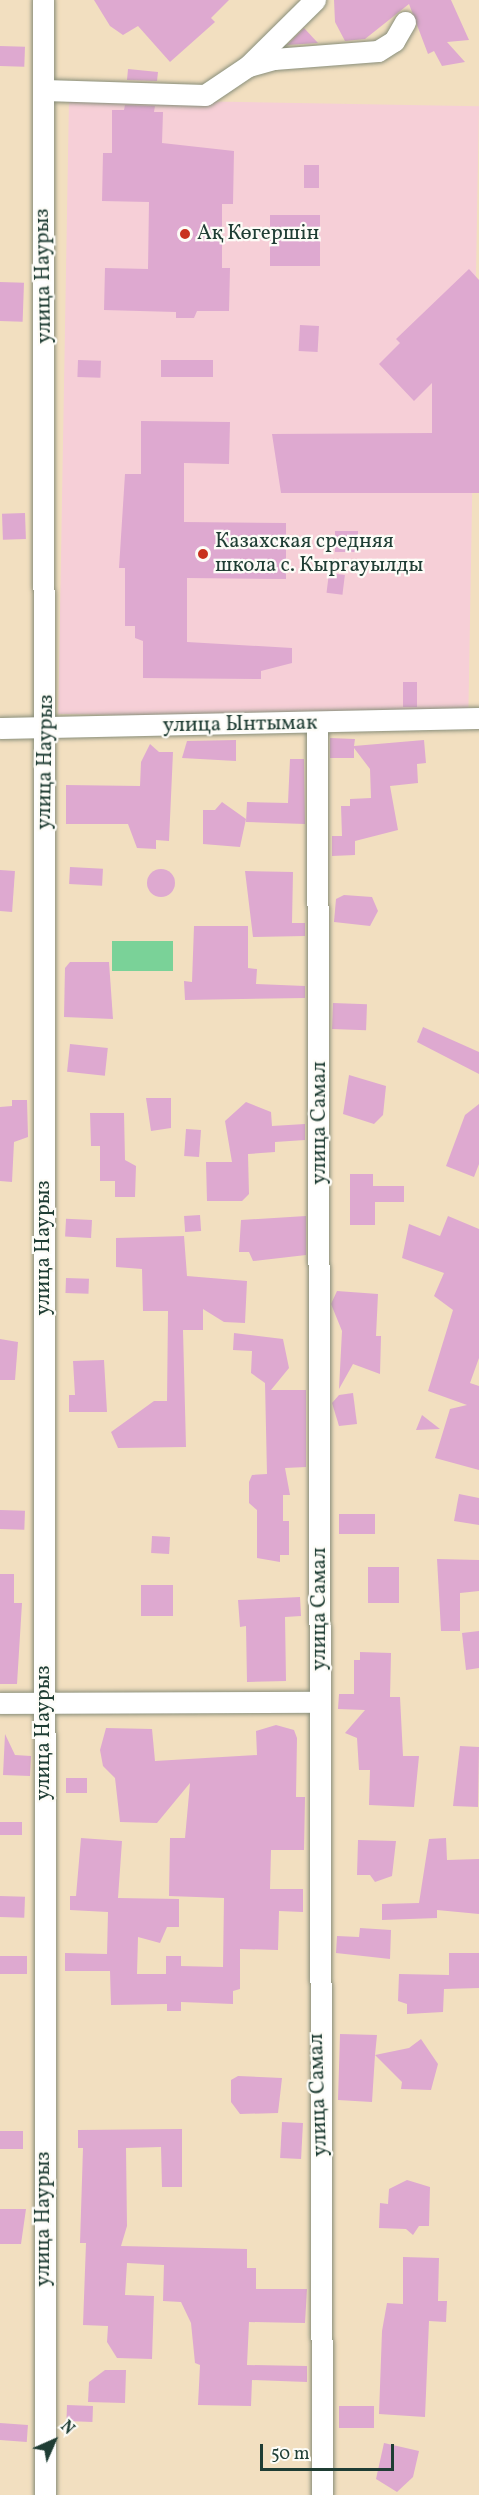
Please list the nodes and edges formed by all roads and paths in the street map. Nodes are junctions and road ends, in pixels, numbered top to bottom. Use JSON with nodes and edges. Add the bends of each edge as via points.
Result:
{"nodes":[{"id":1,"x":43,"y":0,"type":"edge"},
{"id":2,"x":315,"y":0,"type":"edge"},
{"id":3,"x":405,"y":22,"type":"dead end"},
{"id":4,"x":248,"y":66,"type":"junction"},
{"id":5,"x":44,"y":90,"type":"junction"},
{"id":6,"x":479,"y":718,"type":"edge"},
{"id":7,"x":317,"y":724,"type":"junction"},
{"id":8,"x":0,"y":728,"type":"edge"},
{"id":9,"x":47,"y":728,"type":"junction"},
{"id":10,"x":320,"y":1702,"type":"junction"},
{"id":11,"x":0,"y":1703,"type":"edge"},
{"id":12,"x":47,"y":1703,"type":"junction"},
{"id":13,"x":45,"y":2495,"type":"edge"},
{"id":14,"x":322,"y":2495,"type":"edge"}],
"edges":[{"from":1,"to":5,"type":"street","name":"улица Наурыз"},
{"from":2,"to":4,"type":"street"},
{"from":3,"to":4,"type":"street","via":[[394,41],[378,51],[274,59]]},
{"from":4,"to":5,"type":"street","via":[[205,95]]},
{"from":5,"to":9,"type":"street","name":"улица Наурыз"},
{"from":6,"to":7,"type":"street","name":"улица Ынтымак"},
{"from":7,"to":9,"type":"street","name":"улица Ынтымак"},
{"from":7,"to":10,"type":"street","name":"улица Самал"},
{"from":8,"to":9,"type":"street","name":"улица Ынтымак"},
{"from":9,"to":12,"type":"street","name":"улица Наурыз","via":[[43,1566]]},
{"from":10,"to":12,"type":"street"},
{"from":10,"to":14,"type":"street","name":"улица Самал","via":[[317,2047]]},
{"from":11,"to":12,"type":"street"},
{"from":12,"to":13,"type":"street","name":"улица Наурыз"}]}
